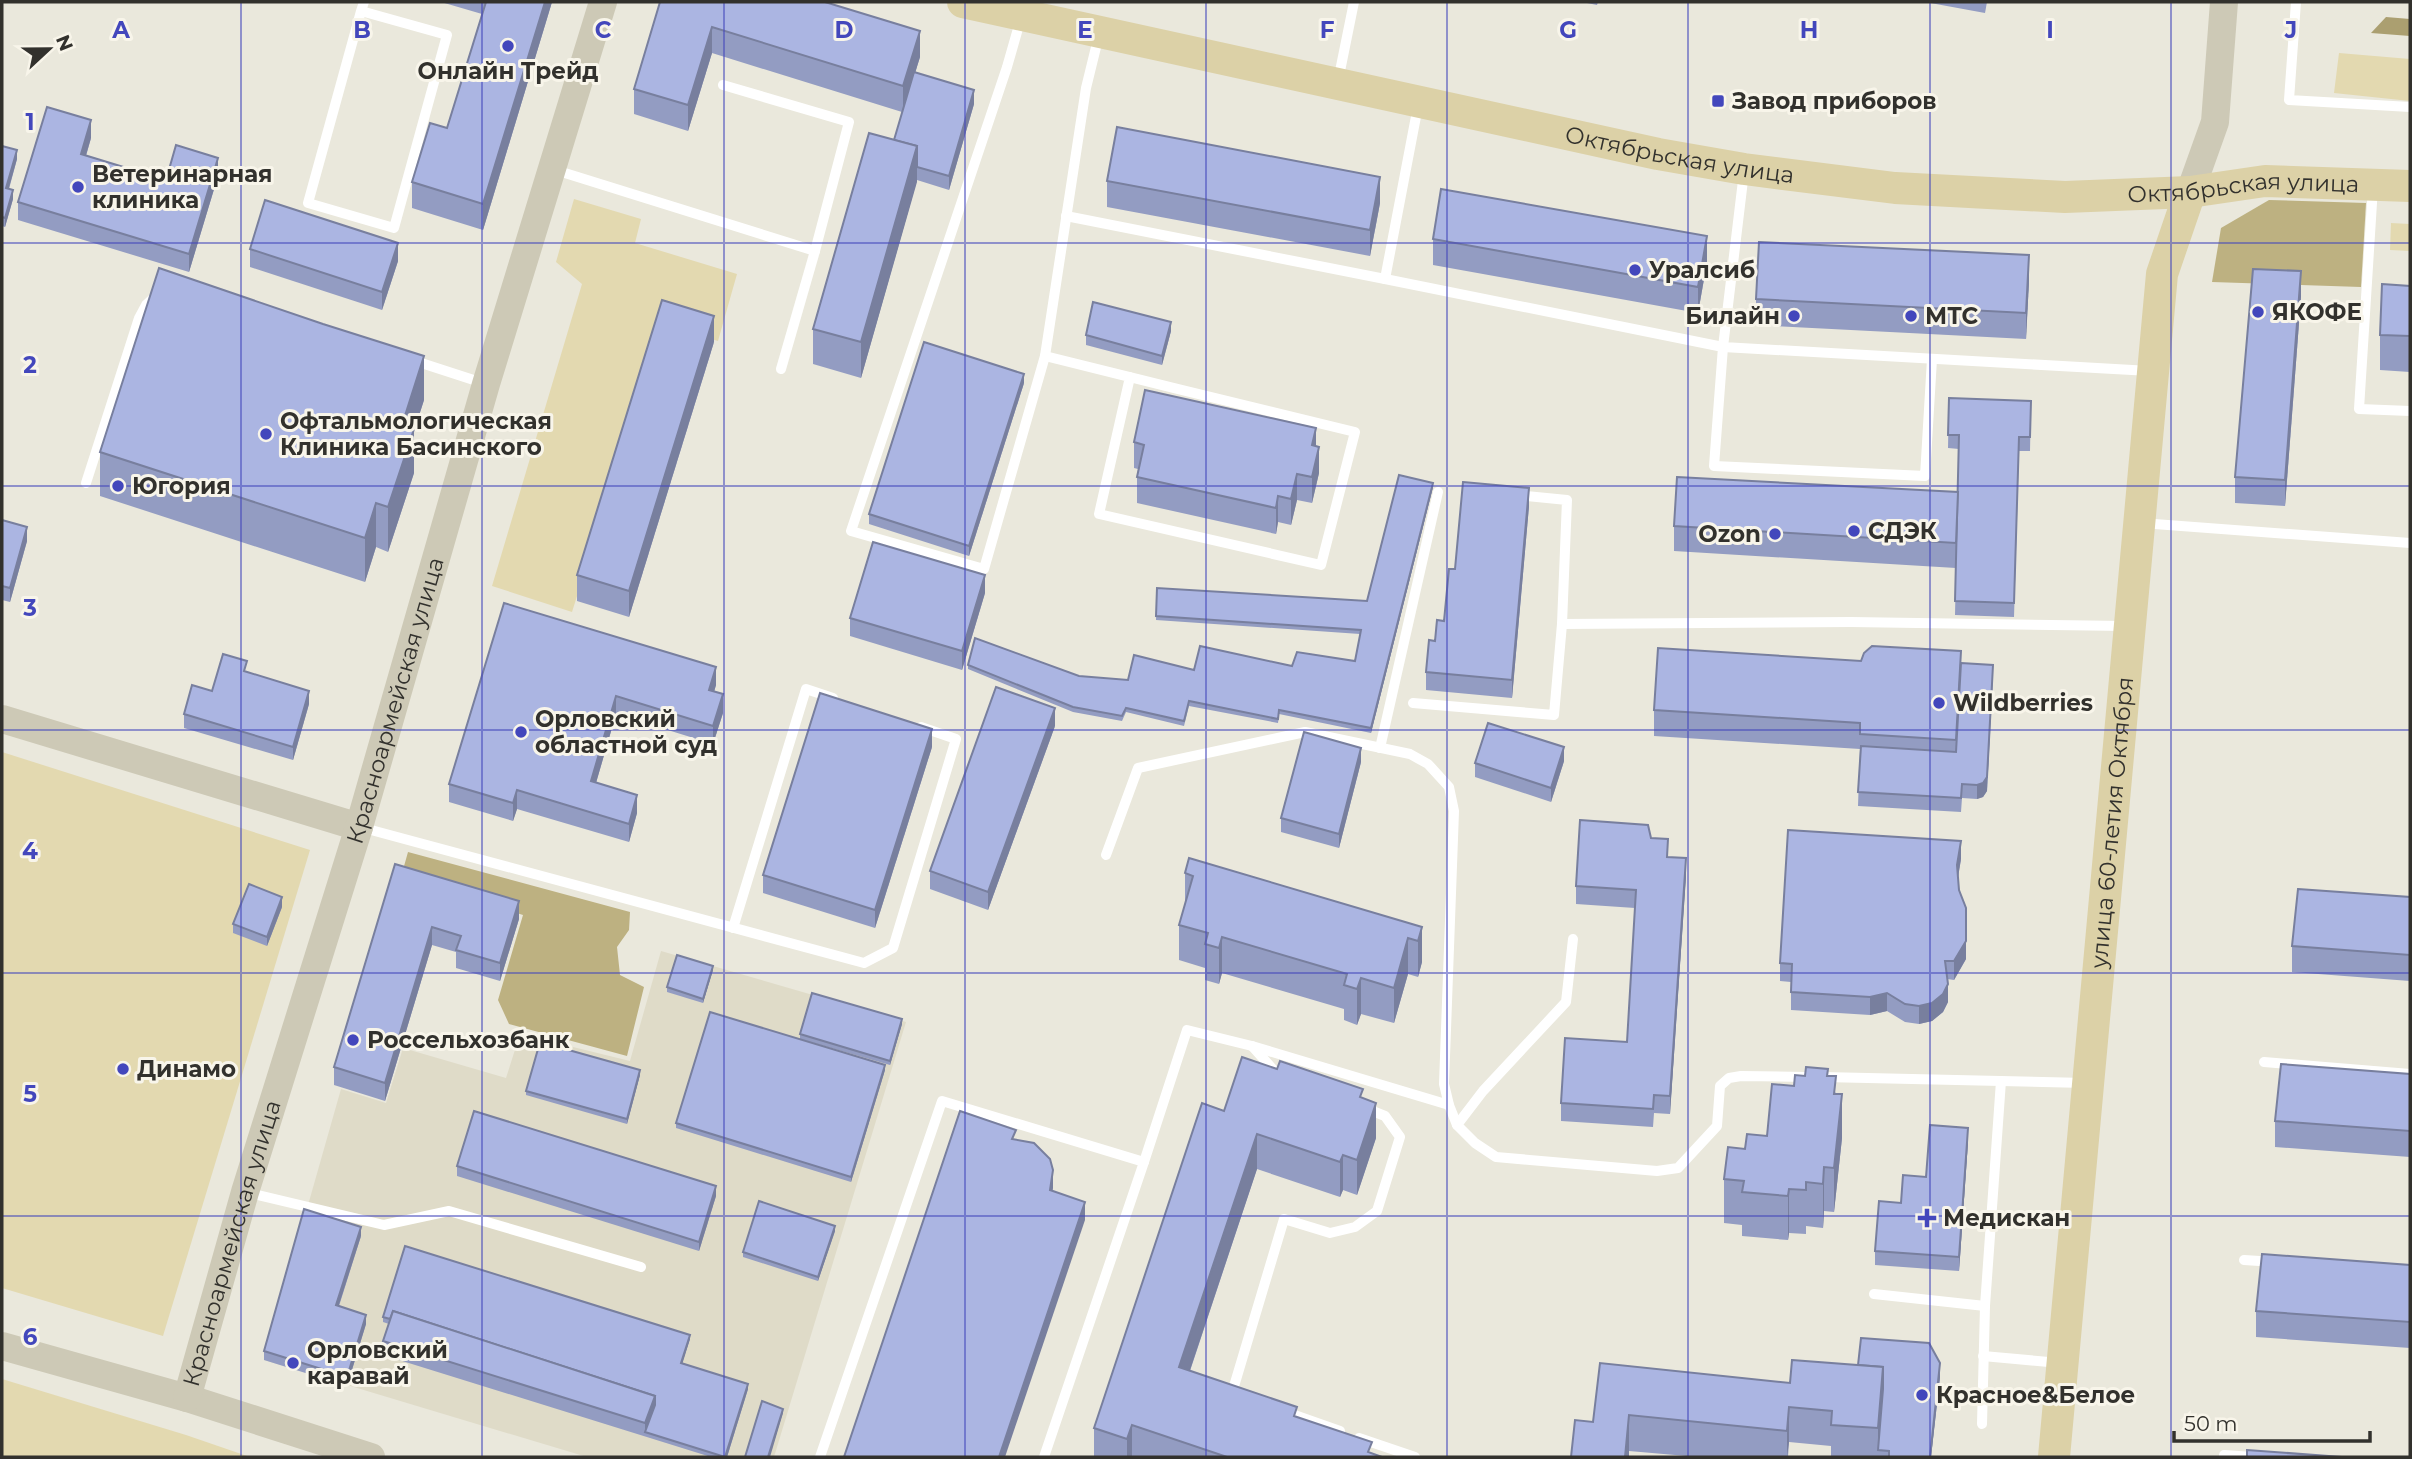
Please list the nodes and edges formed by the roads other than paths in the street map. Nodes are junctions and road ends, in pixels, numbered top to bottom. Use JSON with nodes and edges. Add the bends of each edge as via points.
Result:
{"nodes":[{"id":1,"x":603,"y":2,"type":"edge"},
{"id":2,"x":1354,"y":2,"type":"edge"},
{"id":3,"x":2224,"y":2,"type":"edge"},
{"id":4,"x":2296,"y":2,"type":"edge"},
{"id":5,"x":972,"y":3,"type":"edge"},
{"id":6,"x":363,"y":6,"type":"edge"},
{"id":7,"x":1021,"y":15,"type":"junction"},
{"id":8,"x":1099,"y":32,"type":"junction"},
{"id":9,"x":1337,"y":84,"type":"junction"},
{"id":10,"x":723,"y":85,"type":"dead end"},
{"id":11,"x":1419,"y":103,"type":"junction"},
{"id":12,"x":2410,"y":107,"type":"edge"},
{"id":13,"x":552,"y":169,"type":"junction"},
{"id":14,"x":1744,"y":169,"type":"junction"},
{"id":15,"x":2373,"y":185,"type":"junction"},
{"id":16,"x":2410,"y":186,"type":"edge"},
{"id":17,"x":2190,"y":192,"type":"junction"},
{"id":18,"x":1066,"y":216,"type":"junction"},
{"id":19,"x":815,"y":251,"type":"junction"},
{"id":20,"x":1385,"y":279,"type":"junction"},
{"id":21,"x":170,"y":288,"type":"edge"},
{"id":22,"x":1723,"y":347,"type":"junction"},
{"id":23,"x":397,"y":355,"type":"edge"},
{"id":24,"x":1045,"y":356,"type":"junction"},
{"id":25,"x":1932,"y":359,"type":"junction"},
{"id":26,"x":781,"y":369,"type":"dead end"},
{"id":27,"x":2152,"y":372,"type":"junction"},
{"id":28,"x":1130,"y":377,"type":"junction"},
{"id":29,"x":486,"y":384,"type":"junction"},
{"id":30,"x":2410,"y":411,"type":"edge"},
{"id":31,"x":86,"y":483,"type":"dead end"},
{"id":32,"x":1438,"y":492,"type":"dead end"},
{"id":33,"x":1501,"y":493,"type":"edge"},
{"id":34,"x":2139,"y":523,"type":"junction"},
{"id":35,"x":2410,"y":543,"type":"edge"},
{"id":36,"x":1562,"y":624,"type":"junction"},
{"id":37,"x":2129,"y":626,"type":"junction"},
{"id":38,"x":844,"y":702,"type":"edge"},
{"id":39,"x":1413,"y":703,"type":"dead end"},
{"id":40,"x":2,"y":719,"type":"edge"},
{"id":41,"x":906,"y":722,"type":"edge"},
{"id":42,"x":1380,"y":748,"type":"junction"},
{"id":43,"x":359,"y":827,"type":"junction"},
{"id":44,"x":1106,"y":855,"type":"dead end"},
{"id":45,"x":733,"y":928,"type":"junction"},
{"id":46,"x":1573,"y":939,"type":"dead end"},
{"id":47,"x":1252,"y":1046,"type":"junction"},
{"id":48,"x":2264,"y":1062,"type":"dead end"},
{"id":49,"x":2410,"y":1074,"type":"edge"},
{"id":50,"x":1287,"y":1079,"type":"edge"},
{"id":51,"x":2001,"y":1081,"type":"junction"},
{"id":52,"x":2089,"y":1083,"type":"junction"},
{"id":53,"x":1348,"y":1102,"type":"edge"},
{"id":54,"x":1449,"y":1105,"type":"junction"},
{"id":55,"x":1457,"y":1125,"type":"junction"},
{"id":56,"x":1144,"y":1162,"type":"junction"},
{"id":57,"x":246,"y":1192,"type":"junction"},
{"id":58,"x":2244,"y":1260,"type":"dead end"},
{"id":59,"x":2285,"y":1263,"type":"edge"},
{"id":60,"x":641,"y":1267,"type":"dead end"},
{"id":61,"x":1874,"y":1294,"type":"dead end"},
{"id":62,"x":1985,"y":1306,"type":"junction"},
{"id":63,"x":2,"y":1346,"type":"edge"},
{"id":64,"x":1983,"y":1356,"type":"junction"},
{"id":65,"x":2062,"y":1364,"type":"junction"},
{"id":66,"x":187,"y":1398,"type":"junction"},
{"id":67,"x":1245,"y":1398,"type":"edge"},
{"id":68,"x":1271,"y":1407,"type":"edge"},
{"id":69,"x":1982,"y":1424,"type":"dead end"},
{"id":70,"x":2224,"y":1455,"type":"dead end"},
{"id":71,"x":371,"y":1457,"type":"edge"},
{"id":72,"x":820,"y":1457,"type":"edge"},
{"id":73,"x":1044,"y":1457,"type":"edge"},
{"id":74,"x":1415,"y":1457,"type":"edge"},
{"id":75,"x":2053,"y":1457,"type":"edge"},
{"id":76,"x":2253,"y":1457,"type":"edge"}],
"edges":[{"from":1,"to":13,"type":"street","name":"Красноармейская улица"},
{"from":2,"to":9,"type":"lane"},
{"from":3,"to":17,"type":"street","via":[[2215,122]]},
{"from":4,"to":12,"type":"lane","via":[[2289,100]]},
{"from":5,"to":7,"type":"main road","name":"Октябрьская улица"},
{"from":6,"to":6,"type":"lane","via":[[308,203],[394,228],[447,35]]},
{"from":7,"to":8,"type":"main road","name":"Октябрьская улица"},
{"from":7,"to":24,"type":"lane","via":[[851,531],[984,569]]},
{"from":8,"to":9,"type":"main road","name":"Октябрьская улица"},
{"from":8,"to":18,"type":"lane"},
{"from":9,"to":11,"type":"main road","name":"Октябрьская улица"},
{"from":10,"to":19,"type":"lane","via":[[849,122]]},
{"from":11,"to":14,"type":"main road","name":"Октябрьская улица"},
{"from":11,"to":20,"type":"lane"},
{"from":13,"to":19,"type":"lane"},
{"from":13,"to":29,"type":"street","name":"Красноармейская улица"},
{"from":14,"to":17,"type":"main road","name":"Октябрьская улица","via":[[1895,188],[2065,197]]},
{"from":14,"to":22,"type":"lane"},
{"from":15,"to":16,"type":"main road","name":"Октябрьская улица"},
{"from":15,"to":17,"type":"main road","name":"Октябрьская улица","via":[[2265,181]]},
{"from":15,"to":30,"type":"lane","via":[[2359,409]]},
{"from":17,"to":27,"type":"main road","name":"улица 60-летия Октября","via":[[2162,274]]},
{"from":18,"to":20,"type":"lane"},
{"from":18,"to":24,"type":"lane"},
{"from":19,"to":26,"type":"lane"},
{"from":20,"to":22,"type":"lane"},
{"from":21,"to":31,"type":"lane","via":[[153,296],[139,318]]},
{"from":22,"to":25,"type":"lane"},
{"from":22,"to":25,"type":"lane","via":[[1714,466],[1925,476]]},
{"from":23,"to":29,"type":"lane"},
{"from":24,"to":28,"type":"lane"},
{"from":25,"to":27,"type":"lane"},
{"from":27,"to":34,"type":"main road","name":"улица 60-летия Октября"},
{"from":28,"to":28,"type":"lane","via":[[1355,432],[1321,565],[1099,514]]},
{"from":29,"to":43,"type":"street","name":"Красноармейская улица"},
{"from":32,"to":42,"type":"lane"},
{"from":33,"to":36,"type":"lane","via":[[1567,500]]},
{"from":34,"to":35,"type":"lane"},
{"from":34,"to":37,"type":"main road","name":"улица 60-летия Октября"},
{"from":36,"to":37,"type":"lane"},
{"from":36,"to":39,"type":"lane","via":[[1554,715]]},
{"from":37,"to":52,"type":"main road","name":"улица 60-летия Октября"},
{"from":38,"to":45,"type":"lane","via":[[806,690]]},
{"from":40,"to":43,"type":"street"},
{"from":41,"to":45,"type":"lane","via":[[956,739],[893,947],[864,963]]},
{"from":42,"to":44,"type":"lane","via":[[1305,733],[1138,768]]},
{"from":42,"to":54,"type":"lane","via":[[1410,754],[1428,764],[1449,788],[1454,811],[1444,1084]]},
{"from":43,"to":45,"type":"lane"},
{"from":43,"to":57,"type":"street","name":"Красноармейская улица"},
{"from":46,"to":55,"type":"lane","via":[[1566,1002]]},
{"from":47,"to":50,"type":"lane","via":[[1275,1074]]},
{"from":47,"to":54,"type":"lane"},
{"from":47,"to":56,"type":"lane","via":[[1187,1030]]},
{"from":48,"to":49,"type":"lane"},
{"from":51,"to":52,"type":"lane"},
{"from":51,"to":55,"type":"lane","via":[[1729,1078],[1720,1086],[1717,1126],[1678,1168],[1657,1171],[1496,1157]]},
{"from":51,"to":62,"type":"lane"},
{"from":52,"to":65,"type":"main road","name":"улица 60-летия Октября"},
{"from":53,"to":67,"type":"lane","via":[[1385,1116],[1400,1137],[1377,1211],[1355,1227],[1330,1233],[1284,1219],[1231,1393]]},
{"from":54,"to":55,"type":"lane"},
{"from":56,"to":72,"type":"lane","via":[[943,1101]]},
{"from":56,"to":73,"type":"lane"},
{"from":57,"to":60,"type":"lane","via":[[384,1225],[449,1211]]},
{"from":57,"to":66,"type":"street","name":"Красноармейская улица"},
{"from":58,"to":59,"type":"lane"},
{"from":61,"to":62,"type":"lane"},
{"from":62,"to":64,"type":"lane"},
{"from":63,"to":66,"type":"street"},
{"from":64,"to":65,"type":"lane"},
{"from":64,"to":69,"type":"lane"},
{"from":65,"to":75,"type":"main road","name":"улица 60-летия Октября"},
{"from":66,"to":71,"type":"street"},
{"from":68,"to":74,"type":"lane"},
{"from":70,"to":76,"type":"lane"}]}
